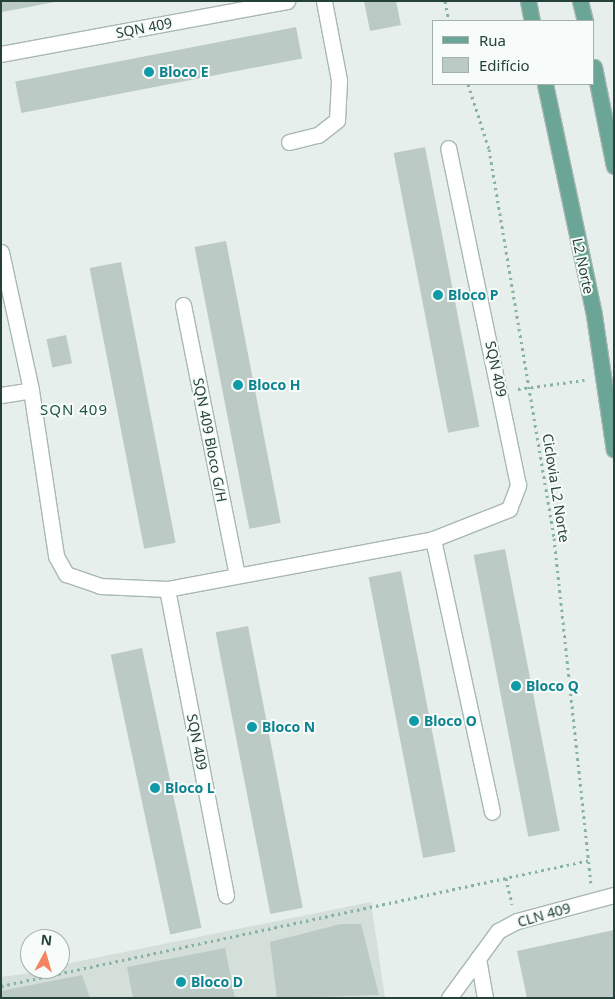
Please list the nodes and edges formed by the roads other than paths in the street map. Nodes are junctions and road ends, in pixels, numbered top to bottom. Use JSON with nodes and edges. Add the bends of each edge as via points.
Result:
{"nodes":[{"id":1,"x":287,"y":1,"type":"edge"},
{"id":2,"x":324,"y":1,"type":"edge"},
{"id":3,"x":528,"y":1,"type":"edge"},
{"id":4,"x":580,"y":1,"type":"edge"},
{"id":5,"x":532,"y":20,"type":"edge"},
{"id":6,"x":584,"y":20,"type":"edge"},
{"id":7,"x":1,"y":54,"type":"edge"},
{"id":8,"x":595,"y":72,"type":"edge"},
{"id":9,"x":545,"y":85,"type":"edge"},
{"id":10,"x":290,"y":142,"type":"dead end"},
{"id":11,"x":448,"y":148,"type":"dead end"},
{"id":12,"x":614,"y":166,"type":"edge"},
{"id":13,"x":1,"y":252,"type":"edge"},
{"id":14,"x":183,"y":305,"type":"dead end"},
{"id":15,"x":31,"y":390,"type":"junction"},
{"id":16,"x":1,"y":395,"type":"edge"},
{"id":17,"x":614,"y":450,"type":"edge"},
{"id":18,"x":433,"y":539,"type":"junction"},
{"id":19,"x":237,"y":575,"type":"junction"},
{"id":20,"x":167,"y":589,"type":"junction"},
{"id":21,"x":492,"y":812,"type":"dead end"},
{"id":22,"x":226,"y":895,"type":"dead end"},
{"id":23,"x":614,"y":895,"type":"edge"},
{"id":24,"x":478,"y":958,"type":"junction"},
{"id":25,"x":449,"y":998,"type":"edge"},
{"id":26,"x":485,"y":998,"type":"edge"}],
"edges":[{"from":1,"to":7,"type":"street","name":"SQN 409"},
{"from":2,"to":10,"type":"street","via":[[339,80],[337,120],[318,135]]},
{"from":3,"to":5,"type":"main road"},
{"from":4,"to":6,"type":"main road"},
{"from":8,"to":12,"type":"main road"},
{"from":9,"to":17,"type":"main road","name":"L2 Norte","via":[[604,377]]},
{"from":11,"to":18,"type":"street","name":"SQN 409","via":[[502,392],[517,498],[509,509],[486,522]]},
{"from":13,"to":15,"type":"street","name":"SQN 409"},
{"from":14,"to":19,"type":"street","name":"SQN 409 Bloco G/H"},
{"from":15,"to":16,"type":"street"},
{"from":15,"to":20,"type":"street","name":"SQN 409","via":[[56,556],[66,574],[100,586]]},
{"from":18,"to":19,"type":"street","name":"SQN 409"},
{"from":18,"to":21,"type":"street"},
{"from":19,"to":20,"type":"street","name":"SQN 409"},
{"from":20,"to":22,"type":"street","name":"SQN 409"},
{"from":23,"to":24,"type":"street","name":"CLN 409","via":[[517,921],[498,931]]},
{"from":24,"to":25,"type":"street","name":"CLN 409"},
{"from":24,"to":26,"type":"street"}]}
